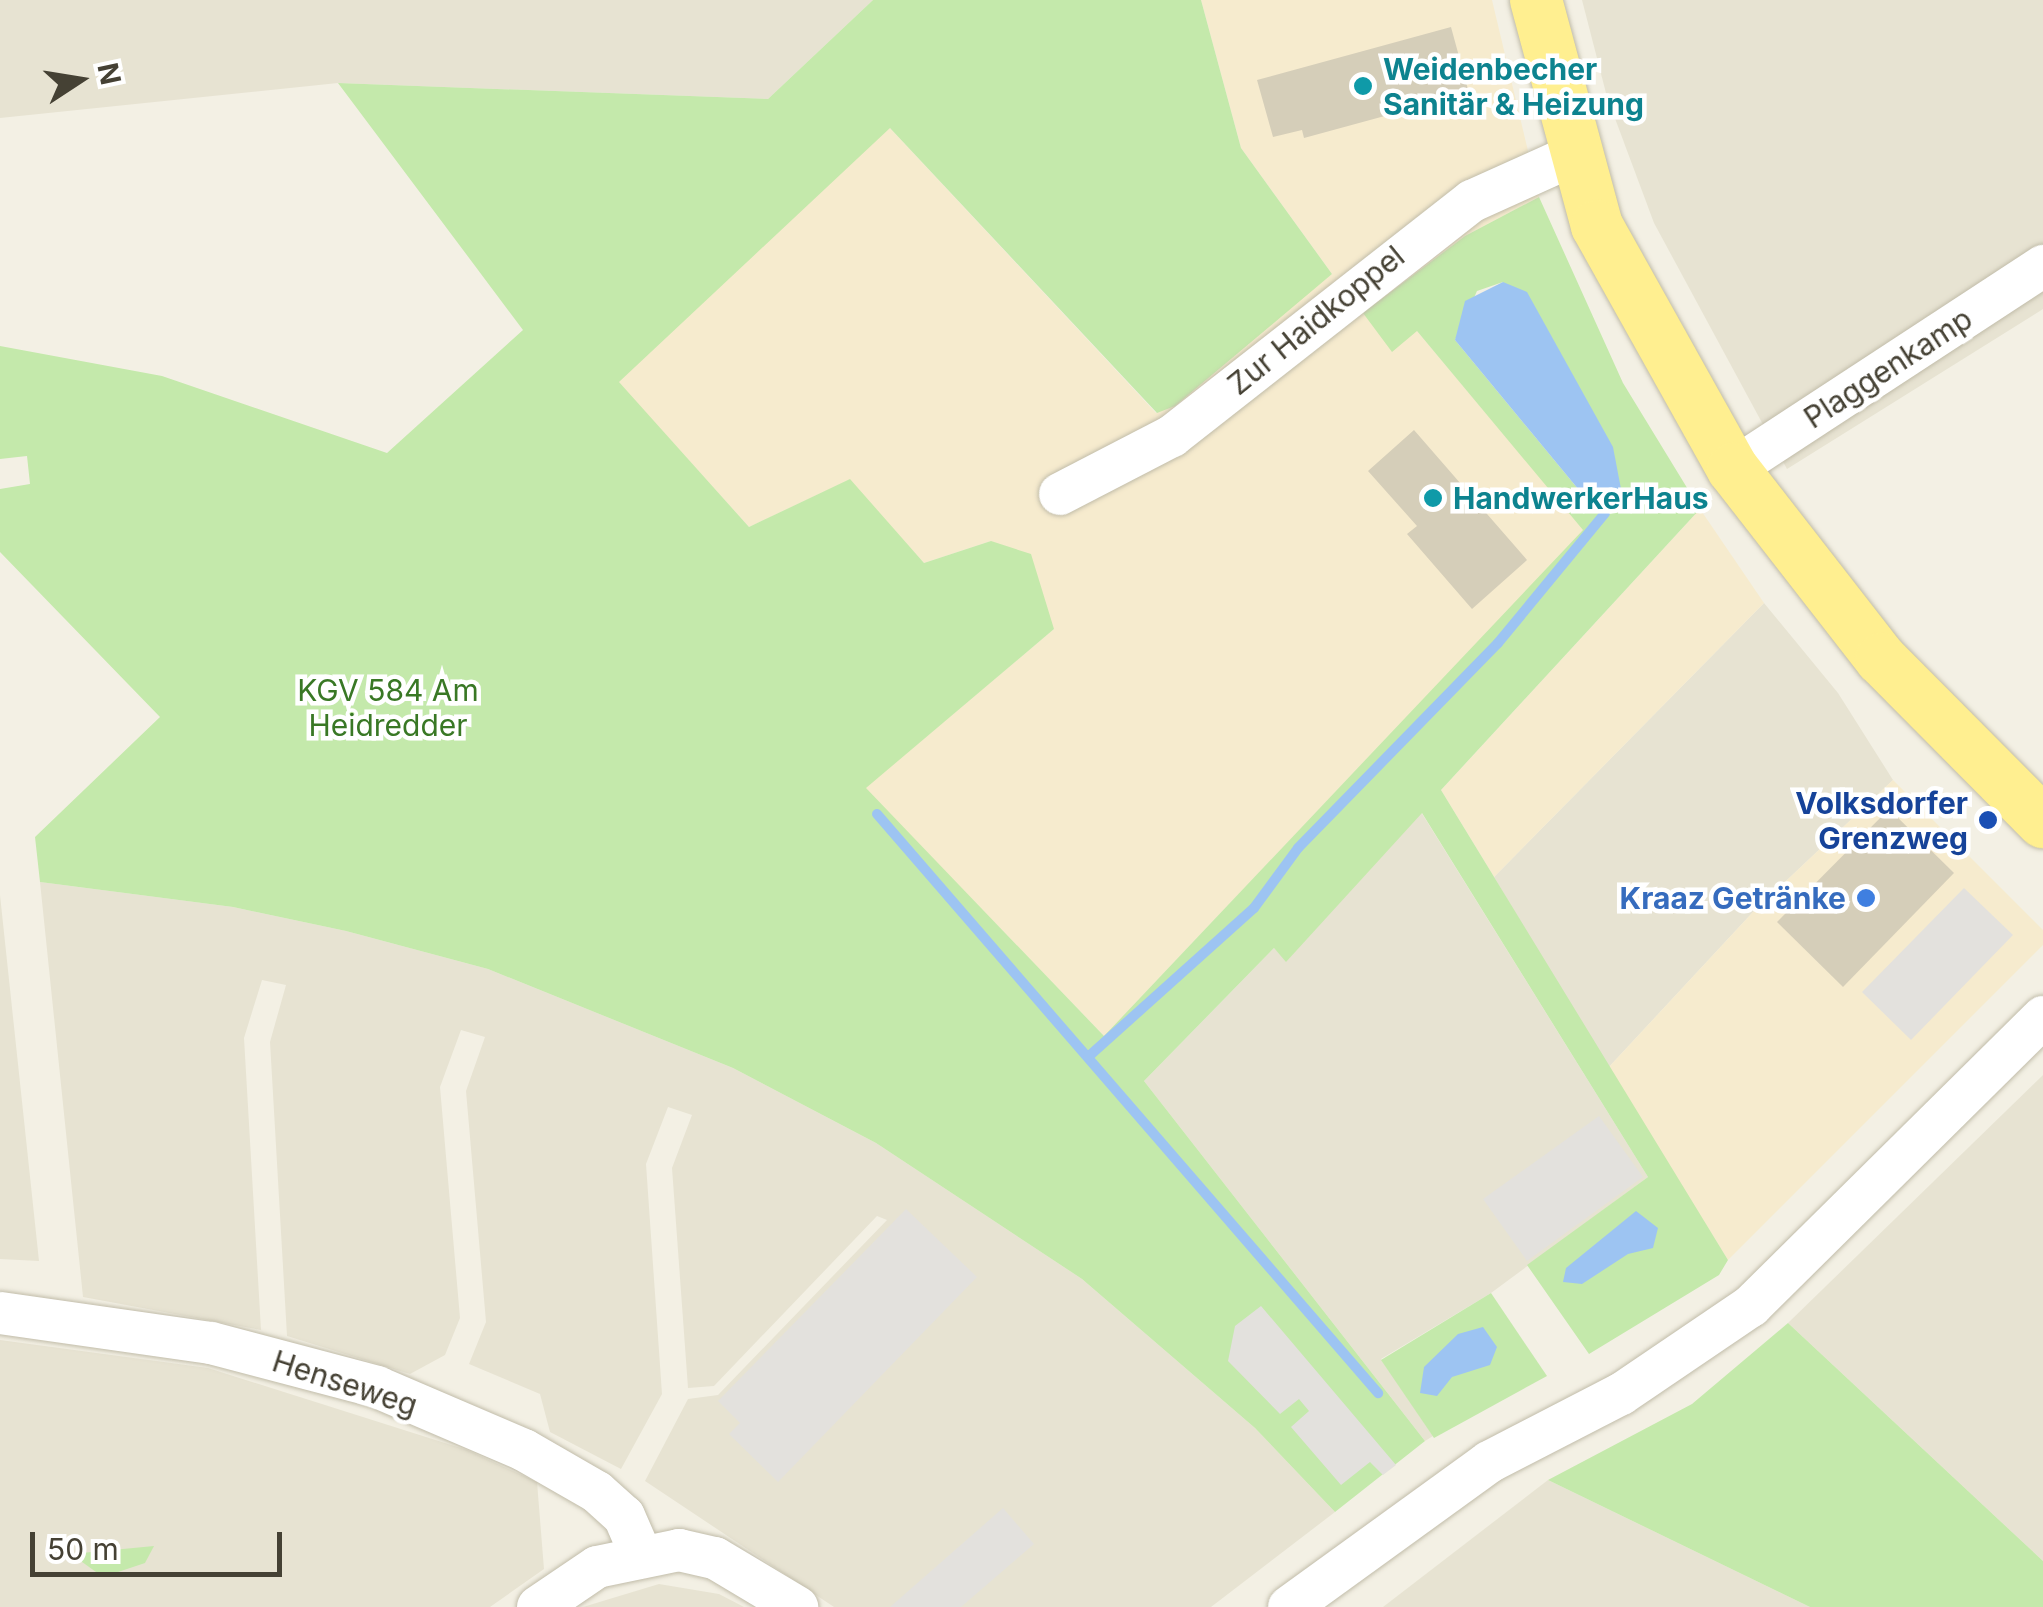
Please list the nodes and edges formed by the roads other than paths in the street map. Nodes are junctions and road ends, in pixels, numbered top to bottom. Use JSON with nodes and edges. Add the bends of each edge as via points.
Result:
{"nodes":[{"id":1,"x":1536,"y":0,"type":"edge"},
{"id":2,"x":1576,"y":154,"type":"junction"},
{"id":3,"x":2043,"y":266,"type":"edge"},
{"id":4,"x":1733,"y":468,"type":"junction"},
{"id":5,"x":1060,"y":494,"type":"dead end"},
{"id":6,"x":2043,"y":822,"type":"edge"},
{"id":7,"x":2043,"y":1017,"type":"edge"},
{"id":8,"x":0,"y":1313,"type":"edge"},
{"id":9,"x":640,"y":1553,"type":"junction"},
{"id":10,"x":538,"y":1607,"type":"edge"},
{"id":11,"x":797,"y":1607,"type":"edge"},
{"id":12,"x":1289,"y":1607,"type":"edge"}],
"edges":[{"from":1,"to":2,"type":"main road"},
{"from":2,"to":4,"type":"main road","via":[[1622,284]]},
{"from":2,"to":5,"type":"street","name":"Zur Haidkoppel","via":[[1472,201],[1172,436]]},
{"from":3,"to":4,"type":"street","name":"Plaggenkamp"},
{"from":4,"to":6,"type":"main road","via":[[1881,660]]},
{"from":7,"to":12,"type":"street","via":[[1751,1306],[1621,1394],[1489,1462]]},
{"from":8,"to":9,"type":"street","name":"Henseweg","via":[[211,1343],[377,1387],[524,1450],[598,1492],[624,1516]]},
{"from":9,"to":10,"type":"street","via":[[598,1567]]},
{"from":9,"to":11,"type":"street","via":[[715,1558]]}]}
